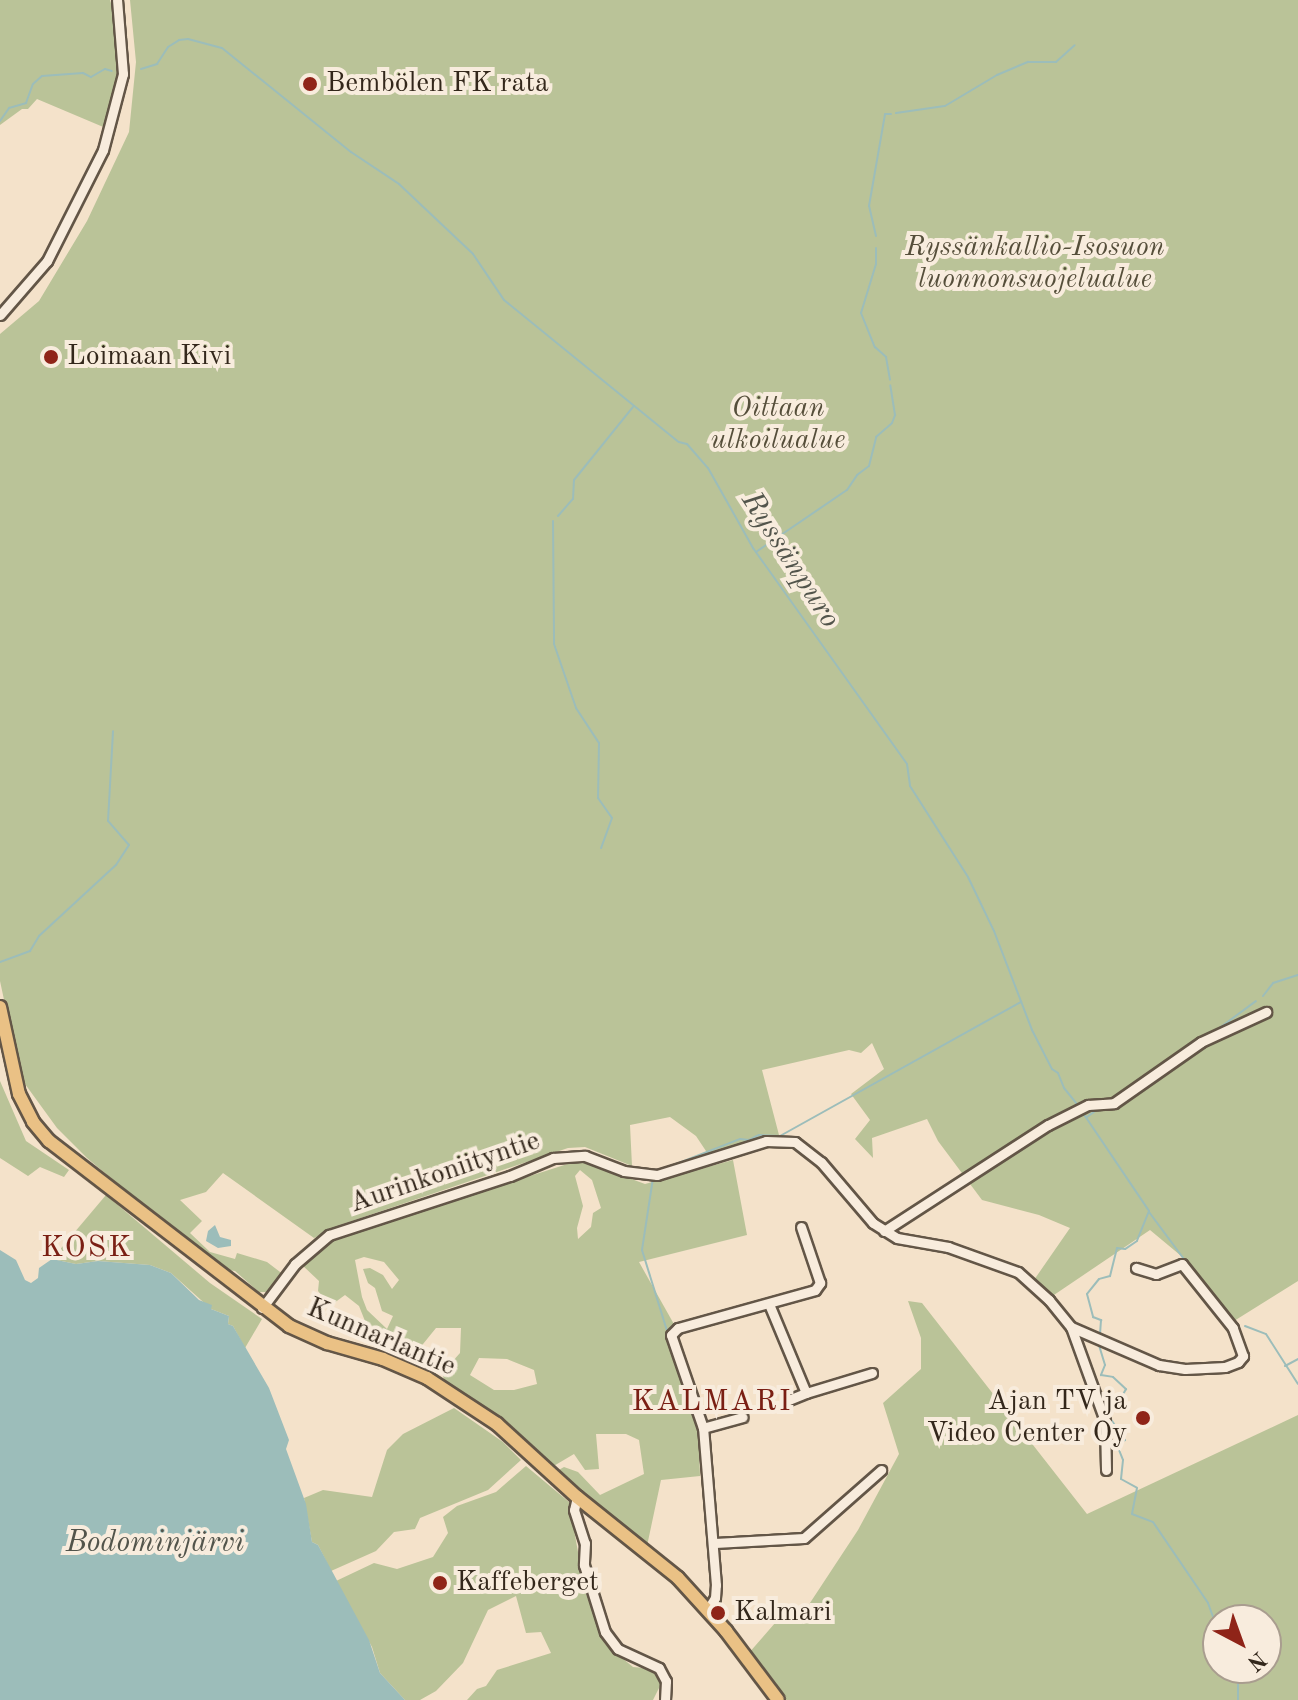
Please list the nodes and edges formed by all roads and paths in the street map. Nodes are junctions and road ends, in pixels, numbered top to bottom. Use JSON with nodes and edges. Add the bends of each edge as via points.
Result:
{"nodes":[{"id":1,"x":117,"y":0,"type":"edge"},
{"id":2,"x":0,"y":315,"type":"edge"},
{"id":3,"x":0,"y":1007,"type":"edge"},
{"id":4,"x":1266,"y":1012,"type":"dead end"},
{"id":5,"x":801,"y":1227,"type":"dead end"},
{"id":6,"x":884,"y":1231,"type":"junction"},
{"id":7,"x":1136,"y":1268,"type":"dead end"},
{"id":8,"x":769,"y":1304,"type":"junction"},
{"id":9,"x":262,"y":1308,"type":"junction"},
{"id":10,"x":1071,"y":1327,"type":"junction"},
{"id":11,"x":872,"y":1373,"type":"dead end"},
{"id":12,"x":806,"y":1393,"type":"junction"},
{"id":13,"x":786,"y":1401,"type":"dead end"},
{"id":14,"x":743,"y":1417,"type":"dead end"},
{"id":15,"x":703,"y":1428,"type":"junction"},
{"id":16,"x":881,"y":1470,"type":"dead end"},
{"id":17,"x":1106,"y":1470,"type":"dead end"},
{"id":18,"x":577,"y":1497,"type":"junction"},
{"id":19,"x":715,"y":1543,"type":"junction"},
{"id":20,"x":708,"y":1609,"type":"junction"},
{"id":21,"x":665,"y":1700,"type":"edge"},
{"id":22,"x":778,"y":1700,"type":"edge"}],
"edges":[{"from":1,"to":2,"type":"street","via":[[123,74],[103,150],[47,261]]},
{"from":3,"to":9,"type":"main road","name":"Kunnarlantie","via":[[15,1083],[38,1129]]},
{"from":4,"to":6,"type":"street","via":[[1201,1042],[1114,1103],[1088,1105],[1048,1125]]},
{"from":5,"to":8,"type":"street","via":[[820,1283],[815,1290]]},
{"from":6,"to":9,"type":"street","name":"Aurinkoniityntie","via":[[821,1162],[795,1142],[766,1141],[657,1175],[624,1171],[573,1154],[329,1235],[295,1264]]},
{"from":6,"to":10,"type":"street","name":"Aurinkoniityntie","via":[[1018,1272]]},
{"from":7,"to":10,"type":"street","name":"Aurinkoniityntie","via":[[1156,1274],[1182,1264],[1233,1328],[1243,1356],[1238,1362],[1185,1369],[1159,1365]]},
{"from":8,"to":12,"type":"street"},
{"from":8,"to":15,"type":"street","via":[[678,1328],[671,1335]]},
{"from":9,"to":18,"type":"main road","name":"Kunnarlantie","via":[[315,1339],[383,1359],[448,1390],[497,1424]]},
{"from":10,"to":17,"type":"street","via":[[1105,1421]]},
{"from":11,"to":12,"type":"street"},
{"from":12,"to":13,"type":"street"},
{"from":14,"to":15,"type":"street"},
{"from":15,"to":19,"type":"street"},
{"from":16,"to":19,"type":"street","via":[[804,1538]]},
{"from":18,"to":20,"type":"main road","name":"Kunnarlantie","via":[[655,1556]]},
{"from":18,"to":21,"type":"street","via":[[574,1510],[585,1543],[584,1565],[605,1632],[618,1649],[659,1668],[666,1681]]},
{"from":19,"to":20,"type":"street","via":[[715,1598]]},
{"from":20,"to":22,"type":"main road","name":"Kunnarlantie"}]}
